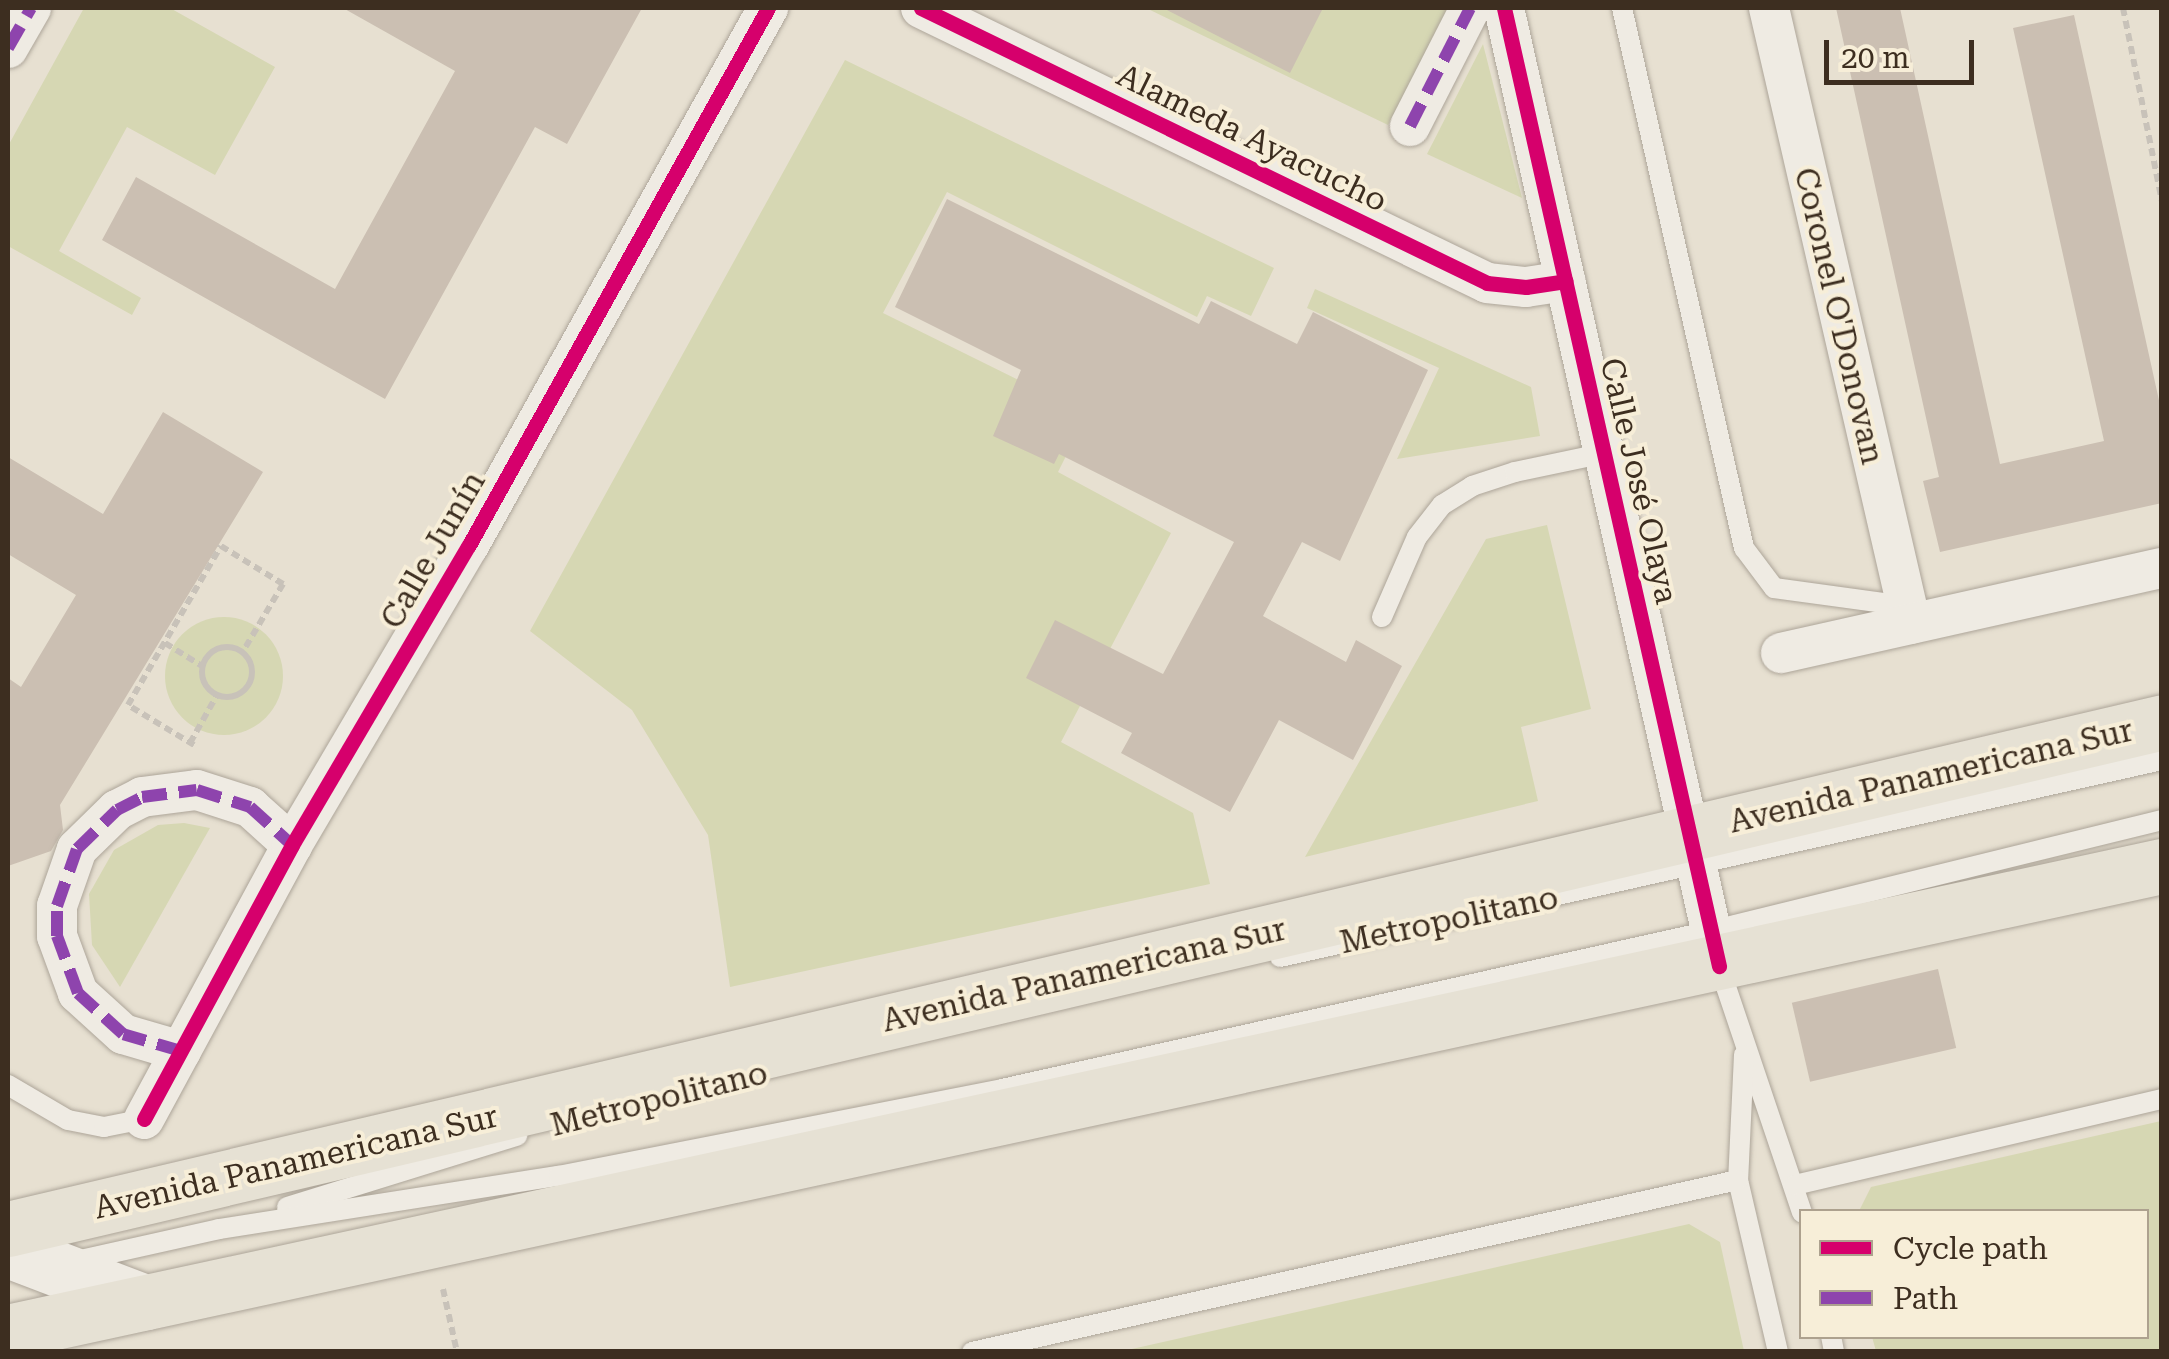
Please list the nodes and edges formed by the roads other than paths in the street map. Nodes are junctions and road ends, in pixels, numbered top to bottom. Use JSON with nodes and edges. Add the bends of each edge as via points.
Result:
{"nodes":[{"id":1,"x":30,"y":8,"type":"edge"},
{"id":2,"x":768,"y":8,"type":"edge"},
{"id":3,"x":922,"y":8,"type":"edge"},
{"id":4,"x":1470,"y":8,"type":"edge"},
{"id":5,"x":1504,"y":8,"type":"edge"},
{"id":6,"x":1622,"y":8,"type":"edge"},
{"id":7,"x":1770,"y":8,"type":"edge"},
{"id":8,"x":8,"y":48,"type":"edge"},
{"id":9,"x":1410,"y":126,"type":"dead end"},
{"id":10,"x":1566,"y":281,"type":"junction"},
{"id":11,"x":1605,"y":453,"type":"junction"},
{"id":12,"x":2162,"y":568,"type":"edge"},
{"id":13,"x":1908,"y":615,"type":"junction"},
{"id":14,"x":1382,"y":617,"type":"dead end"},
{"id":15,"x":1781,"y":654,"type":"dead end"},
{"id":16,"x":2162,"y":722,"type":"edge"},
{"id":17,"x":2162,"y":760,"type":"edge"},
{"id":18,"x":2162,"y":820,"type":"edge"},
{"id":19,"x":292,"y":844,"type":"junction"},
{"id":20,"x":1693,"y":849,"type":"junction"},
{"id":21,"x":2162,"y":866,"type":"edge"},
{"id":22,"x":1714,"y":949,"type":"junction"},
{"id":23,"x":1263,"y":961,"type":"dead end"},
{"id":24,"x":1009,"y":1018,"type":"dead end"},
{"id":25,"x":181,"y":1051,"type":"junction"},
{"id":26,"x":1744,"y":1054,"type":"junction"},
{"id":27,"x":8,"y":1085,"type":"edge"},
{"id":28,"x":2162,"y":1099,"type":"edge"},
{"id":29,"x":144,"y":1119,"type":"joint"},
{"id":30,"x":1738,"y":1180,"type":"junction"},
{"id":31,"x":1795,"y":1186,"type":"junction"},
{"id":32,"x":1801,"y":1209,"type":"edge"},
{"id":33,"x":8,"y":1229,"type":"edge"},
{"id":34,"x":218,"y":1229,"type":"junction"},
{"id":35,"x":21,"y":1265,"type":"edge"},
{"id":36,"x":145,"y":1302,"type":"junction"},
{"id":37,"x":8,"y":1332,"type":"edge"},
{"id":38,"x":972,"y":1352,"type":"edge"},
{"id":39,"x":1778,"y":1352,"type":"edge"}],
"edges":[{"from":1,"to":8,"type":"street"},
{"from":2,"to":19,"type":"street","name":"Calle Junín","via":[[469,545]]},
{"from":3,"to":10,"type":"street","name":"Alameda Ayacucho","via":[[1487,283]]},
{"from":4,"to":9,"type":"street"},
{"from":5,"to":10,"type":"street","name":"Calle José Olaya"},
{"from":6,"to":13,"type":"lane","via":[[1744,548],[1774,588]]},
{"from":7,"to":13,"type":"street","name":"Coronel O'Donovan"},
{"from":10,"to":11,"type":"street","name":"Calle José Olaya"},
{"from":11,"to":14,"type":"lane","via":[[1472,486],[1442,505],[1417,537]]},
{"from":11,"to":20,"type":"street","name":"Calle José Olaya"},
{"from":12,"to":13,"type":"street"},
{"from":13,"to":15,"type":"street"},
{"from":16,"to":20,"type":"main road","name":"Avenida Panamericana Sur"},
{"from":17,"to":20,"type":"lane","name":"Metropolitano"},
{"from":18,"to":22,"type":"lane","name":"Metropolitano"},
{"from":19,"to":25,"type":"street","name":"Calle Junín"},
{"from":19,"to":25,"type":"street","via":[[250,807],[225,796],[170,791],[117,810],[76,849],[57,906],[58,936],[78,993],[123,1034]]},
{"from":20,"to":22,"type":"street","name":"Calle José Olaya"},
{"from":20,"to":23,"type":"lane","name":"Metropolitano"},
{"from":20,"to":33,"type":"main road","name":"Avenida Panamericana Sur"},
{"from":21,"to":22,"type":"main road"},
{"from":22,"to":26,"type":"lane"},
{"from":22,"to":34,"type":"lane","name":"Metropolitano","via":[[559,1176]]},
{"from":22,"to":36,"type":"main road"},
{"from":24,"to":34,"type":"lane","name":"Metropolitano","via":[[619,1104]]},
{"from":25,"to":29,"type":"street","name":"Calle Junín"},
{"from":26,"to":30,"type":"lane"},
{"from":26,"to":31,"type":"lane"},
{"from":27,"to":29,"type":"lane","via":[[68,1120],[104,1127]]},
{"from":28,"to":31,"type":"lane"},
{"from":30,"to":38,"type":"lane"},
{"from":30,"to":39,"type":"lane"},
{"from":31,"to":32,"type":"lane"},
{"from":34,"to":35,"type":"lane","name":"Metropolitano"},
{"from":35,"to":36,"type":"main road"},
{"from":36,"to":37,"type":"main road"}]}
